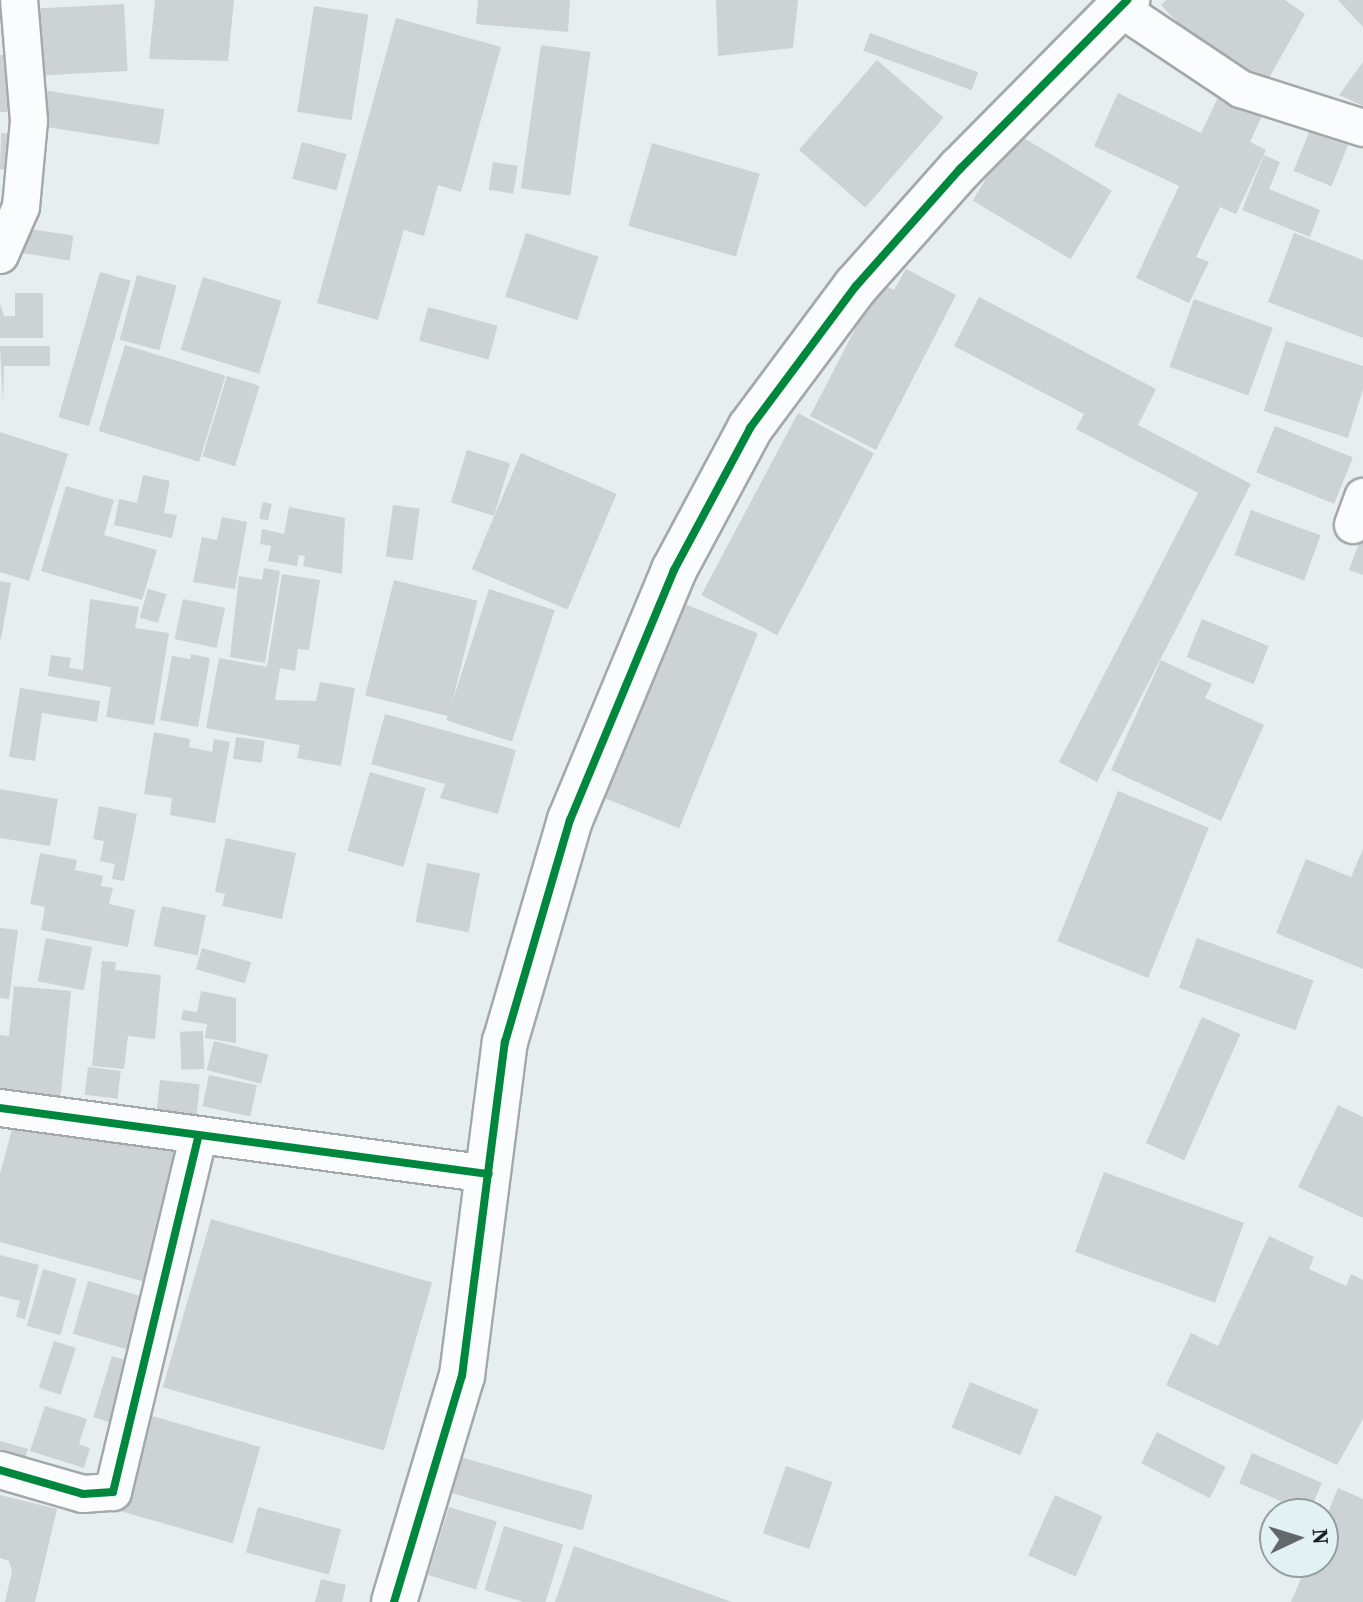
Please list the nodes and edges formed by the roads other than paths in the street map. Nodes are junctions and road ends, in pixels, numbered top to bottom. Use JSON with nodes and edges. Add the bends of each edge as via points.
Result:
{"nodes":[{"id":1,"x":19,"y":0,"type":"edge"},
{"id":2,"x":1122,"y":4,"type":"edge"},
{"id":3,"x":1363,"y":128,"type":"edge"},
{"id":4,"x":0,"y":255,"type":"edge"},
{"id":5,"x":0,"y":1108,"type":"edge"},
{"id":6,"x":198,"y":1138,"type":"junction"},
{"id":7,"x":489,"y":1174,"type":"junction"},
{"id":8,"x":0,"y":1470,"type":"edge"},
{"id":9,"x":394,"y":1602,"type":"edge"}],
"edges":[{"from":1,"to":4,"type":"street","via":[[29,121],[21,207]]},
{"from":2,"to":3,"type":"street","via":[[1241,89]]},
{"from":2,"to":7,"type":"street","via":[[856,286],[750,428],[674,570],[570,820],[505,1042]]},
{"from":5,"to":6,"type":"street"},
{"from":6,"to":7,"type":"street"},
{"from":6,"to":8,"type":"street","via":[[113,1492],[83,1494]]},
{"from":7,"to":9,"type":"street","via":[[462,1376]]}]}
